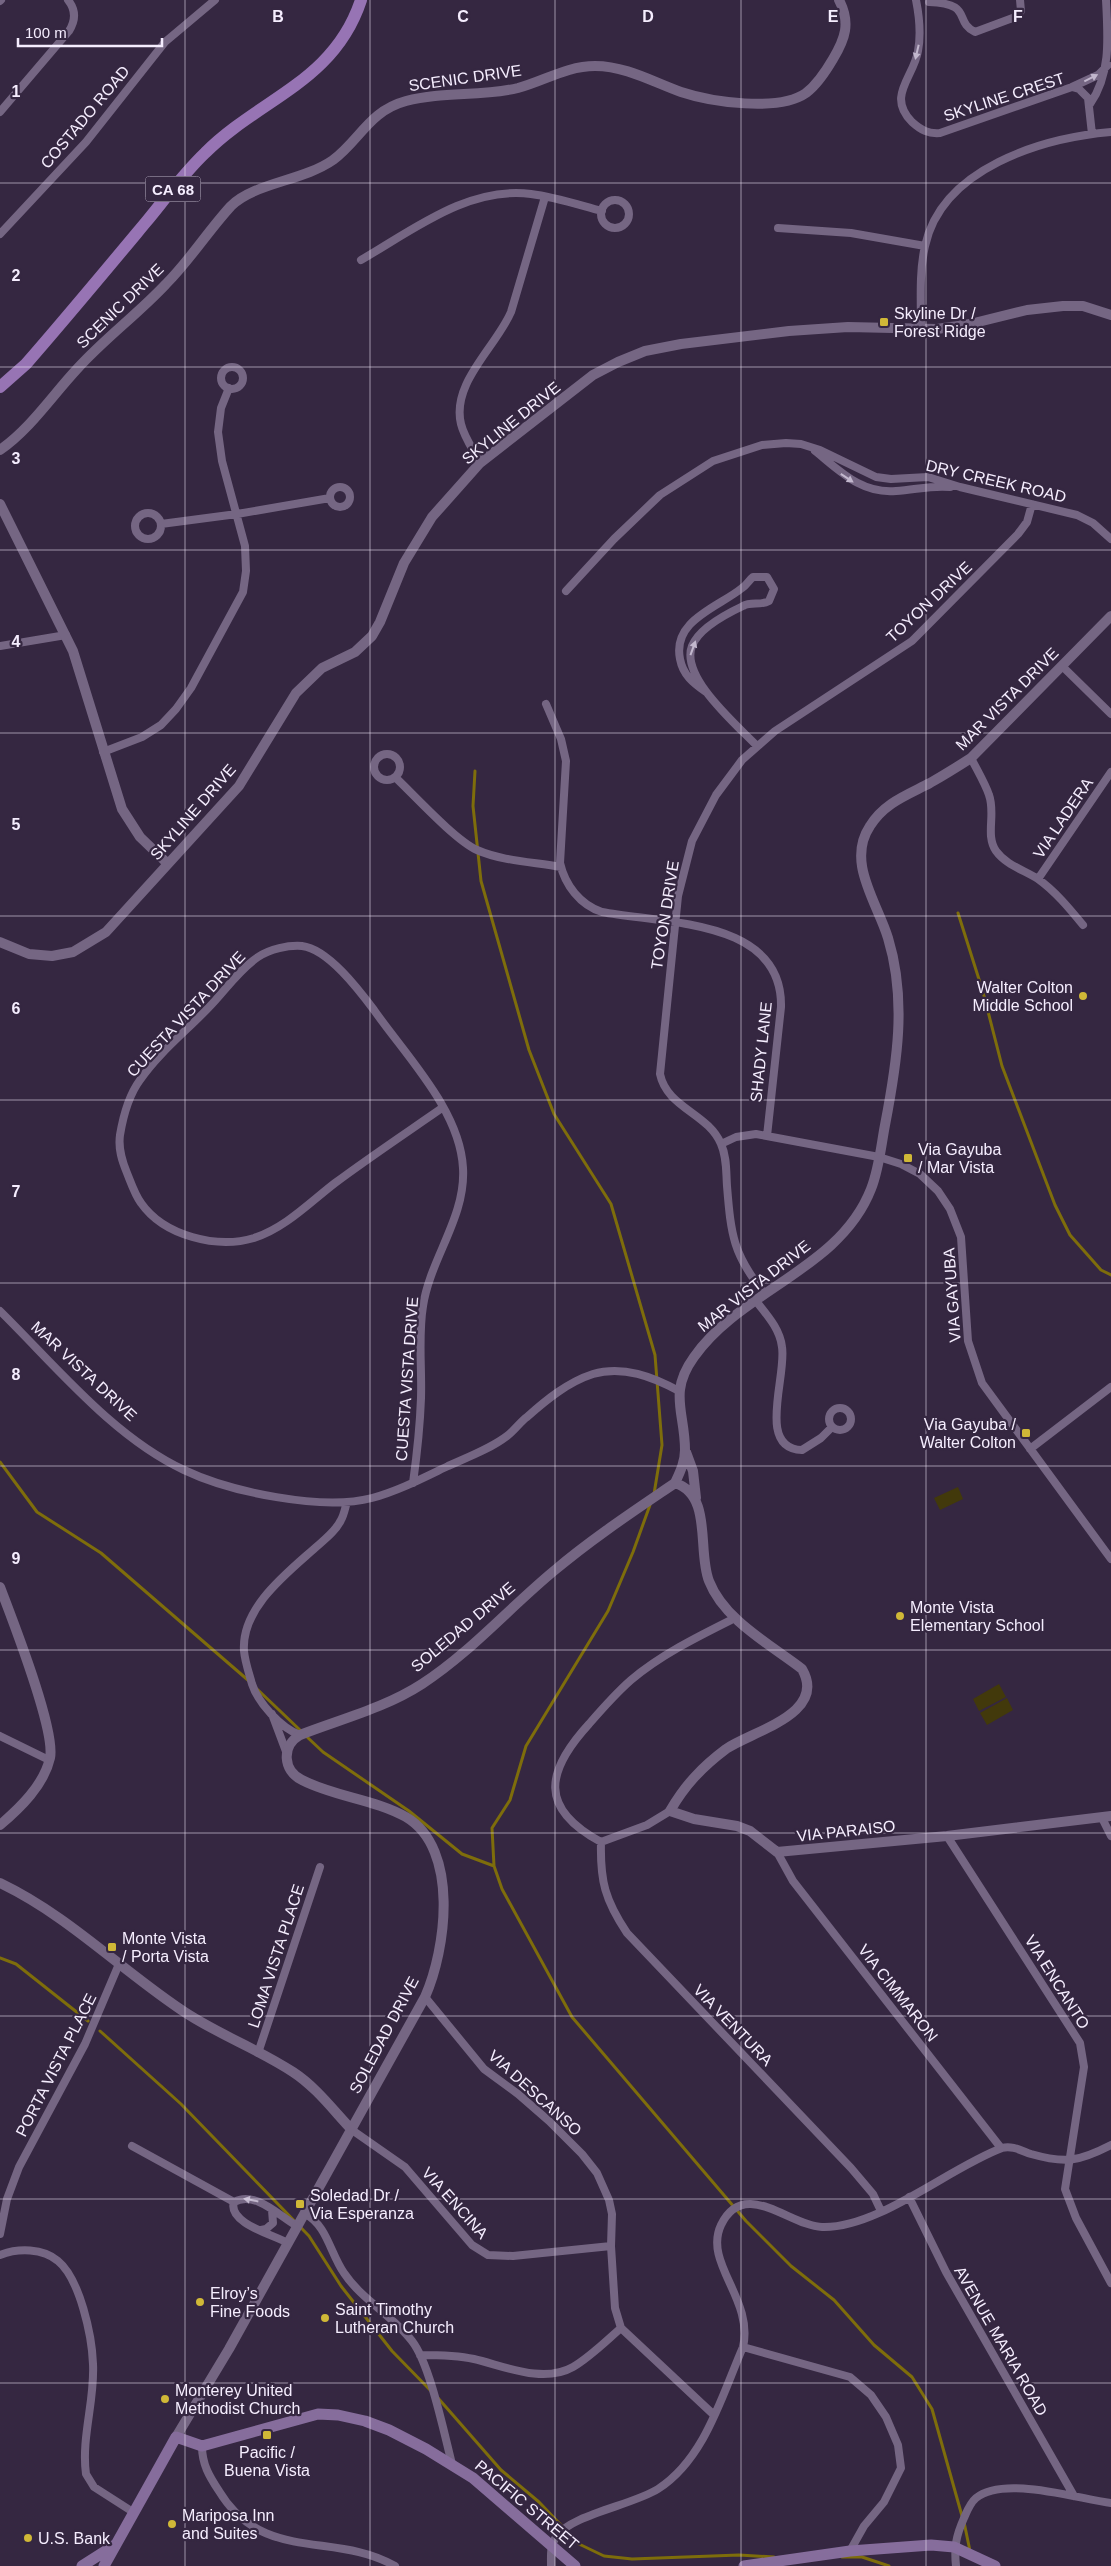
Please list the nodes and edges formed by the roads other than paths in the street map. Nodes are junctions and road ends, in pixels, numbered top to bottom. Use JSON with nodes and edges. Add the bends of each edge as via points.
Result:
{"nodes":[{"id":1,"x":68,"y":0,"type":"edge"},
{"id":2,"x":215,"y":0,"type":"edge"},
{"id":3,"x":361,"y":0,"type":"edge"},
{"id":4,"x":840,"y":0,"type":"edge"},
{"id":5,"x":943,"y":0,"type":"edge"},
{"id":6,"x":1020,"y":0,"type":"edge"},
{"id":7,"x":1106,"y":0,"type":"edge"},
{"id":8,"x":916,"y":2,"type":"edge"},
{"id":9,"x":929,"y":2,"type":"junction"},
{"id":10,"x":1108,"y":65,"type":"junction"},
{"id":11,"x":1072,"y":87,"type":"junction"},
{"id":12,"x":1090,"y":104,"type":"junction"},
{"id":13,"x":0,"y":112,"type":"edge"},
{"id":14,"x":1111,"y":132,"type":"edge"},
{"id":15,"x":1092,"y":134,"type":"junction"},
{"id":16,"x":545,"y":197,"type":"junction"},
{"id":17,"x":602,"y":211,"type":"dead end"},
{"id":18,"x":778,"y":228,"type":"dead end"},
{"id":19,"x":0,"y":234,"type":"edge"},
{"id":20,"x":925,"y":246,"type":"junction"},
{"id":21,"x":362,"y":260,"type":"dead end"},
{"id":22,"x":1111,"y":315,"type":"edge"},
{"id":23,"x":921,"y":329,"type":"junction"},
{"id":24,"x":0,"y":387,"type":"edge"},
{"id":25,"x":229,"y":388,"type":"dead end"},
{"id":26,"x":809,"y":447,"type":"junction"},
{"id":27,"x":0,"y":450,"type":"edge"},
{"id":28,"x":480,"y":463,"type":"junction"},
{"id":29,"x":960,"y":487,"type":"junction"},
{"id":30,"x":330,"y":498,"type":"dead end"},
{"id":31,"x":0,"y":504,"type":"edge"},
{"id":32,"x":1032,"y":504,"type":"junction"},
{"id":33,"x":237,"y":514,"type":"junction"},
{"id":34,"x":161,"y":524,"type":"dead end"},
{"id":35,"x":1111,"y":539,"type":"edge"},
{"id":36,"x":566,"y":591,"type":"dead end"},
{"id":37,"x":1111,"y":616,"type":"edge"},
{"id":38,"x":66,"y":635,"type":"junction"},
{"id":39,"x":0,"y":646,"type":"edge"},
{"id":40,"x":1062,"y":666,"type":"junction"},
{"id":41,"x":706,"y":692,"type":"junction"},
{"id":42,"x":546,"y":704,"type":"dead end"},
{"id":43,"x":1111,"y":714,"type":"edge"},
{"id":44,"x":757,"y":746,"type":"junction"},
{"id":45,"x":103,"y":752,"type":"junction"},
{"id":46,"x":971,"y":758,"type":"junction"},
{"id":47,"x":1111,"y":772,"type":"edge"},
{"id":48,"x":396,"y":778,"type":"dead end"},
{"id":49,"x":167,"y":863,"type":"junction"},
{"id":50,"x":560,"y":867,"type":"junction"},
{"id":51,"x":1038,"y":879,"type":"junction"},
{"id":52,"x":675,"y":923,"type":"junction"},
{"id":53,"x":1083,"y":925,"type":"dead end"},
{"id":54,"x":0,"y":942,"type":"edge"},
{"id":55,"x":442,"y":1108,"type":"junction"},
{"id":56,"x":767,"y":1136,"type":"junction"},
{"id":57,"x":721,"y":1144,"type":"junction"},
{"id":58,"x":879,"y":1157,"type":"junction"},
{"id":59,"x":765,"y":1294,"type":"junction"},
{"id":60,"x":756,"y":1302,"type":"junction"},
{"id":61,"x":0,"y":1311,"type":"edge"},
{"id":62,"x":1111,"y":1387,"type":"edge"},
{"id":63,"x":679,"y":1391,"type":"junction"},
{"id":64,"x":832,"y":1427,"type":"dead end"},
{"id":65,"x":1030,"y":1449,"type":"junction"},
{"id":66,"x":685,"y":1450,"type":"junction"},
{"id":67,"x":413,"y":1483,"type":"junction"},
{"id":68,"x":675,"y":1483,"type":"junction"},
{"id":69,"x":347,"y":1502,"type":"junction"},
{"id":70,"x":697,"y":1502,"type":"junction"},
{"id":71,"x":1111,"y":1559,"type":"edge"},
{"id":72,"x":0,"y":1586,"type":"edge"},
{"id":73,"x":735,"y":1618,"type":"junction"},
{"id":74,"x":271,"y":1712,"type":"junction"},
{"id":75,"x":300,"y":1735,"type":"junction"},
{"id":76,"x":0,"y":1736,"type":"edge"},
{"id":77,"x":287,"y":1754,"type":"junction"},
{"id":78,"x":49,"y":1760,"type":"junction"},
{"id":79,"x":670,"y":1810,"type":"junction"},
{"id":80,"x":1106,"y":1817,"type":"edge"},
{"id":81,"x":0,"y":1825,"type":"edge"},
{"id":82,"x":947,"y":1836,"type":"junction"},
{"id":83,"x":1111,"y":1836,"type":"edge"},
{"id":84,"x":600,"y":1842,"type":"junction"},
{"id":85,"x":777,"y":1852,"type":"junction"},
{"id":86,"x":320,"y":1867,"type":"dead end"},
{"id":87,"x":0,"y":1883,"type":"edge"},
{"id":88,"x":119,"y":1964,"type":"junction"},
{"id":89,"x":425,"y":1997,"type":"junction"},
{"id":90,"x":258,"y":2053,"type":"junction"},
{"id":91,"x":352,"y":2130,"type":"junction"},
{"id":92,"x":1111,"y":2145,"type":"edge"},
{"id":93,"x":132,"y":2146,"type":"dead end"},
{"id":94,"x":1001,"y":2148,"type":"junction"},
{"id":95,"x":1069,"y":2160,"type":"junction"},
{"id":96,"x":909,"y":2197,"type":"junction"},
{"id":97,"x":234,"y":2202,"type":"junction"},
{"id":98,"x":272,"y":2210,"type":"junction"},
{"id":99,"x":881,"y":2210,"type":"junction"},
{"id":100,"x":305,"y":2214,"type":"junction"},
{"id":101,"x":298,"y":2226,"type":"junction"},
{"id":102,"x":260,"y":2230,"type":"junction"},
{"id":103,"x":0,"y":2234,"type":"edge"},
{"id":104,"x":288,"y":2242,"type":"junction"},
{"id":105,"x":611,"y":2246,"type":"junction"},
{"id":106,"x":0,"y":2255,"type":"edge"},
{"id":107,"x":1111,"y":2283,"type":"edge"},
{"id":108,"x":621,"y":2328,"type":"junction"},
{"id":109,"x":743,"y":2347,"type":"junction"},
{"id":110,"x":420,"y":2356,"type":"junction"},
{"id":111,"x":714,"y":2415,"type":"junction"},
{"id":112,"x":176,"y":2437,"type":"junction"},
{"id":113,"x":202,"y":2446,"type":"junction"},
{"id":114,"x":452,"y":2464,"type":"junction"},
{"id":115,"x":1074,"y":2496,"type":"junction"},
{"id":116,"x":1111,"y":2503,"type":"edge"},
{"id":117,"x":133,"y":2512,"type":"junction"},
{"id":118,"x":116,"y":2544,"type":"junction"},
{"id":119,"x":551,"y":2547,"type":"junction"},
{"id":120,"x":954,"y":2547,"type":"junction"},
{"id":121,"x":850,"y":2552,"type":"junction"},
{"id":122,"x":82,"y":2566,"type":"edge"},
{"id":123,"x":104,"y":2566,"type":"edge"},
{"id":124,"x":395,"y":2566,"type":"edge"},
{"id":125,"x":551,"y":2566,"type":"edge"},
{"id":126,"x":575,"y":2566,"type":"edge"},
{"id":127,"x":744,"y":2566,"type":"edge"},
{"id":128,"x":956,"y":2566,"type":"edge"},
{"id":129,"x":994,"y":2566,"type":"edge"}],
"edges":[{"from":1,"to":13,"type":"street","via":[[75,22]]},
{"from":2,"to":19,"type":"street","name":"COSTADO ROAD","via":[[166,42],[86,142]]},
{"from":3,"to":24,"type":"main road","number":"CA 68","via":[[351,24],[322,64],[244,120],[204,154],[26,364]]},
{"from":4,"to":27,"type":"street","name":"SCENIC DRIVE","via":[[847,20],[844,42],[816,84],[794,99],[765,103],[720,102],[626,71],[590,66],[518,88],[404,102],[383,112],[363,128],[348,148],[319,169],[248,195],[232,206],[169,281],[76,370],[32,424]]},
{"from":5,"to":9,"type":"street"},
{"from":6,"to":9,"type":"street","via":[[1018,16],[976,32],[967,25],[958,8]]},
{"from":7,"to":10,"type":"street"},
{"from":8,"to":9,"type":"street"},
{"from":8,"to":11,"type":"street","name":"SKYLINE CREST","one_way":true,"via":[[919,48],[904,83],[901,102],[908,118],[926,132],[940,134]]},
{"from":11,"to":10,"type":"street","one_way":true,"via":[[1098,75]]},
{"from":10,"to":12,"type":"street","via":[[1104,84]]},
{"from":11,"to":12,"type":"street","name":"SKYLINE CREST","via":[[1084,93]]},
{"from":12,"to":15,"type":"street"},
{"from":14,"to":15,"type":"street"},
{"from":15,"to":20,"type":"street","via":[[1032,149],[976,175],[945,203]]},
{"from":16,"to":17,"type":"street"},
{"from":16,"to":21,"type":"street","via":[[512,193],[464,202]]},
{"from":16,"to":28,"type":"street","via":[[511,312],[469,380],[460,406],[461,424]]},
{"from":18,"to":20,"type":"street","via":[[851,233]]},
{"from":20,"to":23,"type":"street"},
{"from":22,"to":23,"type":"street","name":"SKYLINE DRIVE","via":[[1083,306],[1045,307],[970,324]]},
{"from":23,"to":28,"type":"street","name":"SKYLINE DRIVE","via":[[824,328],[645,351],[593,375]]},
{"from":25,"to":33,"type":"street","via":[[221,408],[218,432],[222,461]]},
{"from":26,"to":29,"type":"street","name":"DRY CREEK ROAD","via":[[876,477],[928,477]]},
{"from":26,"to":29,"type":"street","one_way":true,"via":[[843,476],[870,488],[895,492],[928,486]]},
{"from":26,"to":36,"type":"street","name":"DRY CREEK ROAD","via":[[786,443],[762,446],[702,467],[638,514]]},
{"from":28,"to":49,"type":"street","name":"SKYLINE DRIVE","via":[[432,517],[404,564],[372,636],[354,652],[322,668],[296,693],[239,786]]},
{"from":29,"to":32,"type":"street","name":"DRY CREEK ROAD"},
{"from":30,"to":33,"type":"street"},
{"from":31,"to":38,"type":"street"},
{"from":32,"to":35,"type":"street","name":"DRY CREEK ROAD","via":[[1086,518]]},
{"from":32,"to":44,"type":"street","name":"TOYON DRIVE","via":[[1027,522],[1018,534],[912,641],[852,678]]},
{"from":33,"to":34,"type":"street"},
{"from":33,"to":45,"type":"street","via":[[246,559],[243,592],[205,663],[186,695],[161,725],[142,737]]},
{"from":37,"to":40,"type":"street","name":"MAR VISTA DRIVE"},
{"from":38,"to":39,"type":"street"},
{"from":38,"to":45,"type":"street","via":[[81,673]]},
{"from":40,"to":43,"type":"street"},
{"from":40,"to":46,"type":"street","name":"MAR VISTA DRIVE"},
{"from":41,"to":41,"type":"street","one_way":true,"via":[[691,665],[692,645],[707,629],[741,606],[769,601],[774,588],[767,577],[753,577],[741,589],[697,618],[685,631],[679,647],[681,665],[691,681]]},
{"from":41,"to":44,"type":"street"},
{"from":42,"to":50,"type":"street","via":[[562,739],[566,761]]},
{"from":44,"to":52,"type":"street","name":"TOYON DRIVE","via":[[726,782],[692,841],[678,896]]},
{"from":45,"to":49,"type":"street","via":[[129,822]]},
{"from":46,"to":51,"type":"street","via":[[990,796],[995,849],[1007,861]]},
{"from":46,"to":58,"type":"street","name":"MAR VISTA DRIVE","via":[[888,805],[868,827],[863,840],[861,864],[888,940],[899,1002],[899,1043]]},
{"from":47,"to":51,"type":"street","name":"VIA LADERA"},
{"from":48,"to":50,"type":"street","via":[[476,849]]},
{"from":49,"to":54,"type":"street","name":"SKYLINE DRIVE","via":[[106,932],[73,952],[40,956]]},
{"from":50,"to":52,"type":"street","name":"SHADY LANE","via":[[576,895],[592,909]]},
{"from":51,"to":53,"type":"street"},
{"from":52,"to":56,"type":"street","name":"SHADY LANE","via":[[711,928],[732,936],[764,958],[775,974],[781,1007]]},
{"from":52,"to":57,"type":"street","name":"TOYON DRIVE","via":[[660,1074],[670,1095],[701,1120]]},
{"from":55,"to":55,"type":"street","name":"CUESTA VISTA DRIVE","via":[[368,1002],[340,971],[316,951],[292,946],[256,958],[140,1080],[129,1101],[120,1132],[120,1149],[140,1203],[153,1215],[194,1239],[210,1242],[241,1240],[292,1218],[376,1153]]},
{"from":55,"to":67,"type":"street","name":"CUESTA VISTA DRIVE","via":[[459,1144],[463,1177],[456,1211],[434,1265],[423,1306],[421,1398]]},
{"from":56,"to":57,"type":"street","name":"VIA GAYUBA","via":[[744,1136]]},
{"from":56,"to":58,"type":"street","name":"VIA GAYUBA"},
{"from":57,"to":59,"type":"street","name":"TOYON DRIVE","via":[[733,1241],[745,1268]]},
{"from":58,"to":59,"type":"street","name":"MAR VISTA DRIVE","via":[[870,1191],[849,1227],[822,1252]]},
{"from":58,"to":65,"type":"street","name":"VIA GAYUBA","via":[[920,1174],[938,1191],[950,1209],[964,1247],[967,1332],[973,1362],[992,1401]]},
{"from":59,"to":60,"type":"street","name":"MAR VISTA DRIVE"},
{"from":60,"to":63,"type":"street","name":"MAR VISTA DRIVE","via":[[703,1345],[687,1368]]},
{"from":60,"to":64,"type":"street","via":[[776,1329],[782,1348],[776,1425],[780,1439],[790,1448],[802,1450]]},
{"from":61,"to":69,"type":"street","name":"MAR VISTA DRIVE","via":[[110,1420],[162,1458],[228,1487],[269,1496]]},
{"from":62,"to":65,"type":"street"},
{"from":63,"to":66,"type":"street"},
{"from":63,"to":67,"type":"street","name":"MAR VISTA DRIVE","via":[[657,1379],[636,1374],[611,1371],[592,1375],[558,1392],[492,1446]]},
{"from":65,"to":71,"type":"street","name":"VIA GAYUBA"},
{"from":66,"to":68,"type":"street"},
{"from":66,"to":70,"type":"street","via":[[693,1471]]},
{"from":67,"to":69,"type":"street","name":"MAR VISTA DRIVE","via":[[372,1498]]},
{"from":68,"to":70,"type":"street","via":[[689,1490]]},
{"from":68,"to":75,"type":"street","name":"SOLEDAD DRIVE","via":[[621,1518],[554,1570],[421,1685],[372,1709]]},
{"from":69,"to":74,"type":"street","via":[[341,1521],[272,1587],[251,1619],[244,1649],[246,1665],[255,1693]]},
{"from":70,"to":73,"type":"street","via":[[706,1574],[712,1589]]},
{"from":72,"to":78,"type":"street","via":[[48,1725],[51,1741]]},
{"from":73,"to":79,"type":"street","via":[[802,1669],[808,1682],[805,1699],[800,1708],[789,1716],[728,1748],[699,1770]]},
{"from":73,"to":84,"type":"street","via":[[678,1647],[632,1679],[565,1753],[555,1784],[559,1803],[574,1825]]},
{"from":74,"to":75,"type":"street"},
{"from":74,"to":77,"type":"street"},
{"from":75,"to":77,"type":"street","via":[[290,1742]]},
{"from":76,"to":78,"type":"street"},
{"from":77,"to":89,"type":"street","name":"SOLEDAD DRIVE","via":[[291,1772],[303,1781],[393,1811],[415,1823],[426,1837],[439,1869],[443,1916],[441,1948]]},
{"from":78,"to":81,"type":"street","via":[[38,1783]]},
{"from":79,"to":84,"type":"street","via":[[647,1825]]},
{"from":79,"to":85,"type":"street","name":"VIA PARAISO","via":[[694,1819],[738,1826]]},
{"from":80,"to":82,"type":"street","name":"VIA PARAISO"},
{"from":80,"to":83,"type":"street"},
{"from":82,"to":85,"type":"street","name":"VIA PARAISO"},
{"from":82,"to":95,"type":"street","name":"VIA ENCANTO","via":[[1080,2043],[1084,2067]]},
{"from":84,"to":99,"type":"street","name":"VIA VENTURA","via":[[600,1870],[605,1891],[627,1933],[851,2168],[873,2194]]},
{"from":85,"to":94,"type":"street","name":"VIA CIMMARON","via":[[793,1881]]},
{"from":86,"to":90,"type":"street","name":"LOMA VISTA PLACE"},
{"from":87,"to":88,"type":"street","via":[[61,1918]]},
{"from":88,"to":90,"type":"street","via":[[199,2022]]},
{"from":88,"to":103,"type":"street","name":"PORTA VISTA PLACE","via":[[85,2044],[19,2167],[7,2199]]},
{"from":89,"to":91,"type":"street","name":"SOLEDAD DRIVE"},
{"from":89,"to":105,"type":"street","name":"VIA DESCANSO","via":[[484,2069],[549,2121],[590,2163],[609,2200]]},
{"from":90,"to":91,"type":"street","via":[[306,2081]]},
{"from":91,"to":100,"type":"street","name":"SOLEDAD DRIVE"},
{"from":91,"to":105,"type":"street","name":"VIA ENCINA","via":[[405,2167],[482,2253],[514,2256]]},
{"from":92,"to":95,"type":"street","via":[[1085,2158]]},
{"from":93,"to":97,"type":"street"},
{"from":94,"to":95,"type":"street","via":[[1010,2147]]},
{"from":94,"to":96,"type":"street"},
{"from":95,"to":107,"type":"street","name":"VIA ENCANTO","via":[[1066,2194]]},
{"from":96,"to":99,"type":"street"},
{"from":96,"to":115,"type":"street","name":"AVENUE MARIA ROAD","via":[[956,2289]]},
{"from":98,"to":97,"type":"street","one_way":true,"via":[[249,2198]]},
{"from":97,"to":102,"type":"street","via":[[233,2208],[240,2219]]},
{"from":98,"to":101,"type":"street"},
{"from":98,"to":102,"type":"street","via":[[273,2223]]},
{"from":99,"to":109,"type":"street","via":[[852,2222],[828,2227],[813,2226],[763,2205],[738,2207],[725,2217],[717,2241],[718,2256],[741,2306],[746,2334]]},
{"from":100,"to":101,"type":"street","name":"SOLEDAD DRIVE"},
{"from":100,"to":110,"type":"street","via":[[320,2225],[348,2280],[412,2341]]},
{"from":101,"to":104,"type":"street","name":"SOLEDAD DRIVE"},
{"from":102,"to":104,"type":"street"},
{"from":104,"to":112,"type":"street","name":"SOLEDAD DRIVE"},
{"from":105,"to":108,"type":"street","name":"VIA DESCANSO","via":[[615,2308]]},
{"from":106,"to":117,"type":"street","via":[[17,2250],[40,2252],[58,2260],[68,2274],[88,2329],[93,2365],[86,2474],[94,2487]]},
{"from":108,"to":110,"type":"street","via":[[573,2367],[555,2372],[514,2370],[445,2355]]},
{"from":108,"to":111,"type":"street"},
{"from":109,"to":111,"type":"street"},
{"from":109,"to":121,"type":"street","via":[[850,2377],[871,2395],[886,2416],[900,2451],[901,2468],[884,2502],[864,2526]]},
{"from":110,"to":114,"type":"street"},
{"from":111,"to":119,"type":"street","via":[[696,2451],[659,2488],[637,2500],[566,2526],[556,2535]]},
{"from":112,"to":113,"type":"main road"},
{"from":112,"to":117,"type":"main road","name":"SOLEDAD DRIVE"},
{"from":113,"to":114,"type":"main road","name":"PACIFIC STREET","via":[[292,2420],[328,2414],[352,2417],[390,2430]]},
{"from":113,"to":124,"type":"street","via":[[202,2460],[222,2496],[258,2530],[284,2540],[374,2557]]},
{"from":114,"to":119,"type":"main road","name":"PACIFIC STREET","via":[[491,2492]]},
{"from":115,"to":116,"type":"street"},
{"from":115,"to":120,"type":"street","via":[[1005,2488],[984,2494],[972,2502]]},
{"from":117,"to":118,"type":"main road","name":"SOLEDAD DRIVE"},
{"from":118,"to":122,"type":"main road"},
{"from":118,"to":123,"type":"main road","name":"SOLEDAD DRIVE"},
{"from":119,"to":125,"type":"street"},
{"from":119,"to":126,"type":"main road","name":"PACIFIC STREET"},
{"from":120,"to":121,"type":"main road","via":[[908,2546]]},
{"from":120,"to":128,"type":"street"},
{"from":120,"to":129,"type":"main road"},
{"from":121,"to":127,"type":"main road"}]}
